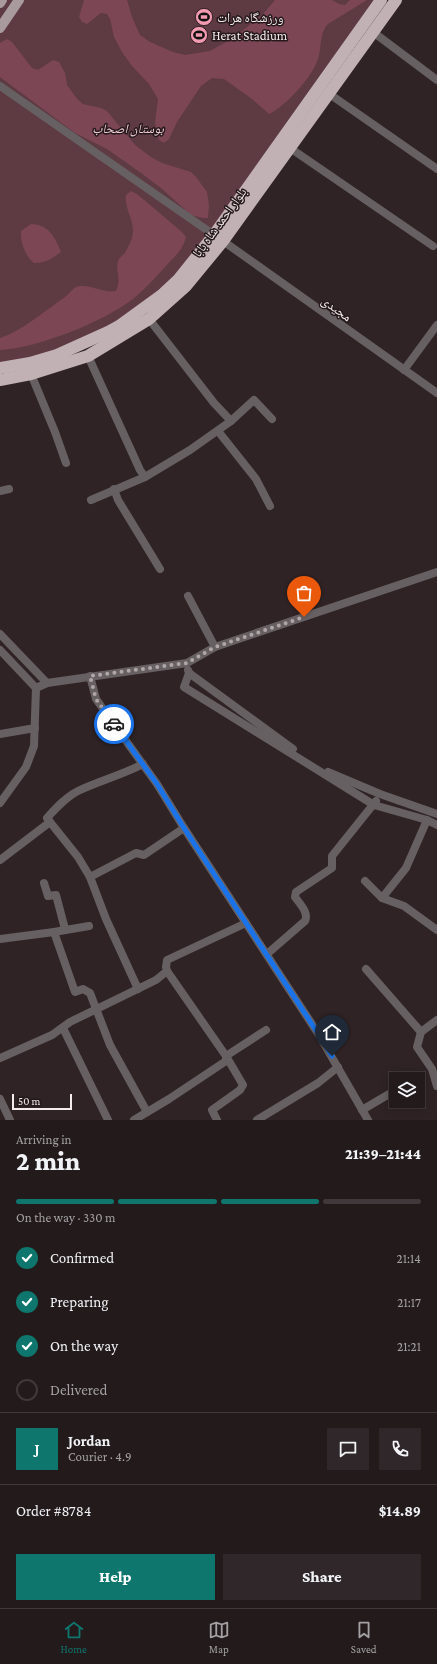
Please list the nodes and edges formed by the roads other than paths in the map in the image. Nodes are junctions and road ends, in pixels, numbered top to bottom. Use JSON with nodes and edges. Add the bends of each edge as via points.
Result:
{"nodes":[{"id":1,"x":2,"y":0,"type":"edge"},
{"id":2,"x":19,"y":0,"type":"edge"},
{"id":3,"x":381,"y":0,"type":"edge"},
{"id":4,"x":396,"y":0,"type":"edge"},
{"id":5,"x":0,"y":3,"type":"edge"},
{"id":6,"x":0,"y":28,"type":"edge"},
{"id":7,"x":373,"y":32,"type":"junction"},
{"id":8,"x":437,"y":80,"type":"edge"},
{"id":9,"x":0,"y":86,"type":"edge"},
{"id":10,"x":328,"y":93,"type":"junction"},
{"id":11,"x":290,"y":148,"type":"junction"},
{"id":12,"x":437,"y":169,"type":"edge"},
{"id":13,"x":219,"y":238,"type":"junction"},
{"id":14,"x":433,"y":246,"type":"dead end"},
{"id":15,"x":149,"y":319,"type":"junction"},
{"id":16,"x":437,"y":325,"type":"edge"},
{"id":17,"x":88,"y":356,"type":"junction"},
{"id":18,"x":0,"y":368,"type":"edge"},
{"id":19,"x":404,"y":370,"type":"junction"},
{"id":20,"x":31,"y":374,"type":"junction"},
{"id":21,"x":0,"y":380,"type":"edge"},
{"id":22,"x":437,"y":393,"type":"edge"},
{"id":23,"x":272,"y":419,"type":"dead end"},
{"id":24,"x":231,"y":421,"type":"junction"},
{"id":25,"x":218,"y":431,"type":"junction"},
{"id":26,"x":66,"y":463,"type":"dead end"},
{"id":27,"x":145,"y":477,"type":"junction"},
{"id":28,"x":9,"y":489,"type":"dead end"},
{"id":29,"x":114,"y":489,"type":"junction"},
{"id":30,"x":0,"y":491,"type":"edge"},
{"id":31,"x":91,"y":500,"type":"dead end"},
{"id":32,"x":270,"y":506,"type":"dead end"},
{"id":33,"x":160,"y":569,"type":"dead end"},
{"id":34,"x":437,"y":572,"type":"edge"},
{"id":35,"x":188,"y":596,"type":"dead end"},
{"id":36,"x":0,"y":634,"type":"edge"},
{"id":37,"x":215,"y":647,"type":"junction"},
{"id":38,"x":0,"y":650,"type":"edge"},
{"id":39,"x":187,"y":663,"type":"junction"},
{"id":40,"x":189,"y":673,"type":"junction"},
{"id":41,"x":90,"y":676,"type":"junction"},
{"id":42,"x":47,"y":683,"type":"junction"},
{"id":43,"x":36,"y":688,"type":"junction"},
{"id":44,"x":35,"y":728,"type":"junction"},
{"id":45,"x":0,"y":734,"type":"edge"},
{"id":46,"x":143,"y":764,"type":"junction"},
{"id":47,"x":380,"y":794,"type":"junction"},
{"id":48,"x":0,"y":803,"type":"edge"},
{"id":49,"x":374,"y":805,"type":"junction"},
{"id":50,"x":437,"y":814,"type":"edge"},
{"id":51,"x":427,"y":820,"type":"junction"},
{"id":52,"x":50,"y":822,"type":"junction"},
{"id":53,"x":437,"y":825,"type":"edge"},
{"id":54,"x":184,"y":828,"type":"junction"},
{"id":55,"x":0,"y":860,"type":"edge"},
{"id":56,"x":90,"y":877,"type":"junction"},
{"id":57,"x":365,"y":881,"type":"dead end"},
{"id":58,"x":44,"y":883,"type":"dead end"},
{"id":59,"x":382,"y":898,"type":"junction"},
{"id":60,"x":246,"y":923,"type":"junction"},
{"id":61,"x":89,"y":926,"type":"dead end"},
{"id":62,"x":65,"y":929,"type":"junction"},
{"id":63,"x":437,"y":930,"type":"edge"},
{"id":64,"x":54,"y":932,"type":"junction"},
{"id":65,"x":0,"y":939,"type":"edge"},
{"id":66,"x":267,"y":954,"type":"junction"},
{"id":67,"x":366,"y":969,"type":"dead end"},
{"id":68,"x":167,"y":972,"type":"junction"},
{"id":69,"x":138,"y":989,"type":"junction"},
{"id":70,"x":96,"y":1010,"type":"junction"},
{"id":71,"x":437,"y":1020,"type":"edge"},
{"id":72,"x":63,"y":1028,"type":"junction"},
{"id":73,"x":266,"y":1030,"type":"dead end"},
{"id":74,"x":422,"y":1032,"type":"junction"},
{"id":75,"x":226,"y":1056,"type":"junction"},
{"id":76,"x":0,"y":1058,"type":"edge"},
{"id":77,"x":338,"y":1067,"type":"junction"},
{"id":78,"x":437,"y":1086,"type":"edge"},
{"id":79,"x":389,"y":1094,"type":"edge"},
{"id":80,"x":0,"y":1099,"type":"edge"},
{"id":81,"x":362,"y":1110,"type":"junction"},
{"id":82,"x":147,"y":1112,"type":"junction"},
{"id":83,"x":10,"y":1120,"type":"edge"},
{"id":84,"x":108,"y":1120,"type":"edge"},
{"id":85,"x":134,"y":1120,"type":"edge"},
{"id":86,"x":217,"y":1120,"type":"edge"},
{"id":87,"x":257,"y":1120,"type":"edge"},
{"id":88,"x":368,"y":1120,"type":"edge"}],
"edges":[{"from":1,"to":5,"type":"main road"},
{"from":2,"to":6,"type":"main road"},
{"from":3,"to":13,"type":"highway","name":"بلوار احمد شاه بابا"},
{"from":4,"to":7,"type":"highway","name":"بلوار احمد شاه بابا"},
{"from":7,"to":8,"type":"street"},
{"from":7,"to":10,"type":"highway","name":"بلوار احمد شاه بابا"},
{"from":9,"to":13,"type":"street","name":"مجیدی"},
{"from":10,"to":11,"type":"highway","name":"بلوار احمد شاه بابا"},
{"from":10,"to":12,"type":"street"},
{"from":11,"to":13,"type":"highway","name":"بلوار احمد شاه بابا"},
{"from":11,"to":14,"type":"street"},
{"from":13,"to":15,"type":"highway","name":"بلوار احمد شاه بابا","via":[[198,273]]},
{"from":13,"to":18,"type":"highway","name":"بلوار احمد شاه بابا","via":[[178,280],[119,326],[57,355]]},
{"from":13,"to":19,"type":"street","name":"مجیدی"},
{"from":15,"to":17,"type":"highway","name":"بلوار احمد شاه بابا"},
{"from":15,"to":24,"type":"street"},
{"from":16,"to":19,"type":"street"},
{"from":17,"to":20,"type":"highway","name":"بلوار احمد شاه بابا"},
{"from":17,"to":27,"type":"street"},
{"from":19,"to":22,"type":"street","name":"مجیدی"},
{"from":20,"to":21,"type":"highway","name":"بلوار احمد شاه بابا"},
{"from":20,"to":26,"type":"street"},
{"from":23,"to":24,"type":"street","via":[[254,400]]},
{"from":24,"to":25,"type":"street"},
{"from":25,"to":27,"type":"street"},
{"from":25,"to":32,"type":"street","via":[[256,479]]},
{"from":27,"to":29,"type":"street"},
{"from":28,"to":30,"type":"street"},
{"from":29,"to":31,"type":"street"},
{"from":29,"to":33,"type":"street","via":[[118,500]]},
{"from":34,"to":37,"type":"street"},
{"from":35,"to":37,"type":"street"},
{"from":36,"to":42,"type":"street"},
{"from":37,"to":39,"type":"street"},
{"from":38,"to":43,"type":"street"},
{"from":39,"to":40,"type":"street"},
{"from":39,"to":41,"type":"street"},
{"from":40,"to":47,"type":"street","via":[[274,737],[323,770]]},
{"from":40,"to":49,"type":"street","via":[[184,687]]},
{"from":41,"to":42,"type":"street"},
{"from":41,"to":46,"type":"street","via":[[96,699]]},
{"from":42,"to":43,"type":"street"},
{"from":43,"to":44,"type":"street"},
{"from":44,"to":45,"type":"street"},
{"from":44,"to":48,"type":"street","via":[[34,746],[26,767]]},
{"from":46,"to":52,"type":"street","via":[[76,792],[47,818]]},
{"from":46,"to":54,"type":"street"},
{"from":47,"to":49,"type":"street"},
{"from":47,"to":50,"type":"street"},
{"from":49,"to":51,"type":"street"},
{"from":49,"to":66,"type":"street","via":[[332,856],[332,868],[296,892],[296,897],[307,917]]},
{"from":51,"to":53,"type":"street"},
{"from":51,"to":59,"type":"street","via":[[406,868]]},
{"from":52,"to":55,"type":"street"},
{"from":52,"to":56,"type":"street","via":[[78,857]]},
{"from":54,"to":56,"type":"street","via":[[144,855],[136,854]]},
{"from":54,"to":60,"type":"street"},
{"from":56,"to":69,"type":"street","via":[[106,920]]},
{"from":57,"to":59,"type":"street"},
{"from":58,"to":62,"type":"street","via":[[48,896],[56,895]]},
{"from":59,"to":63,"type":"street","via":[[404,906]]},
{"from":60,"to":66,"type":"street"},
{"from":60,"to":68,"type":"street","via":[[167,960]]},
{"from":61,"to":62,"type":"street"},
{"from":62,"to":64,"type":"street"},
{"from":64,"to":65,"type":"street"},
{"from":64,"to":70,"type":"street","via":[[75,992],[83,989],[90,993]]},
{"from":66,"to":77,"type":"street"},
{"from":67,"to":74,"type":"street"},
{"from":68,"to":69,"type":"street"},
{"from":68,"to":75,"type":"street"},
{"from":69,"to":70,"type":"street"},
{"from":70,"to":72,"type":"street"},
{"from":70,"to":82,"type":"street","via":[[110,1045]]},
{"from":71,"to":74,"type":"street"},
{"from":72,"to":76,"type":"street"},
{"from":72,"to":84,"type":"street"},
{"from":73,"to":75,"type":"street"},
{"from":74,"to":78,"type":"street","via":[[417,1047],[432,1069]]},
{"from":75,"to":82,"type":"street","via":[[226,1061]]},
{"from":75,"to":86,"type":"street","via":[[243,1085],[240,1090],[212,1110]]},
{"from":77,"to":81,"type":"street"},
{"from":77,"to":87,"type":"street","via":[[318,1083]]},
{"from":79,"to":81,"type":"street"},
{"from":80,"to":83,"type":"street"},
{"from":81,"to":88,"type":"street"},
{"from":82,"to":85,"type":"street"}]}
